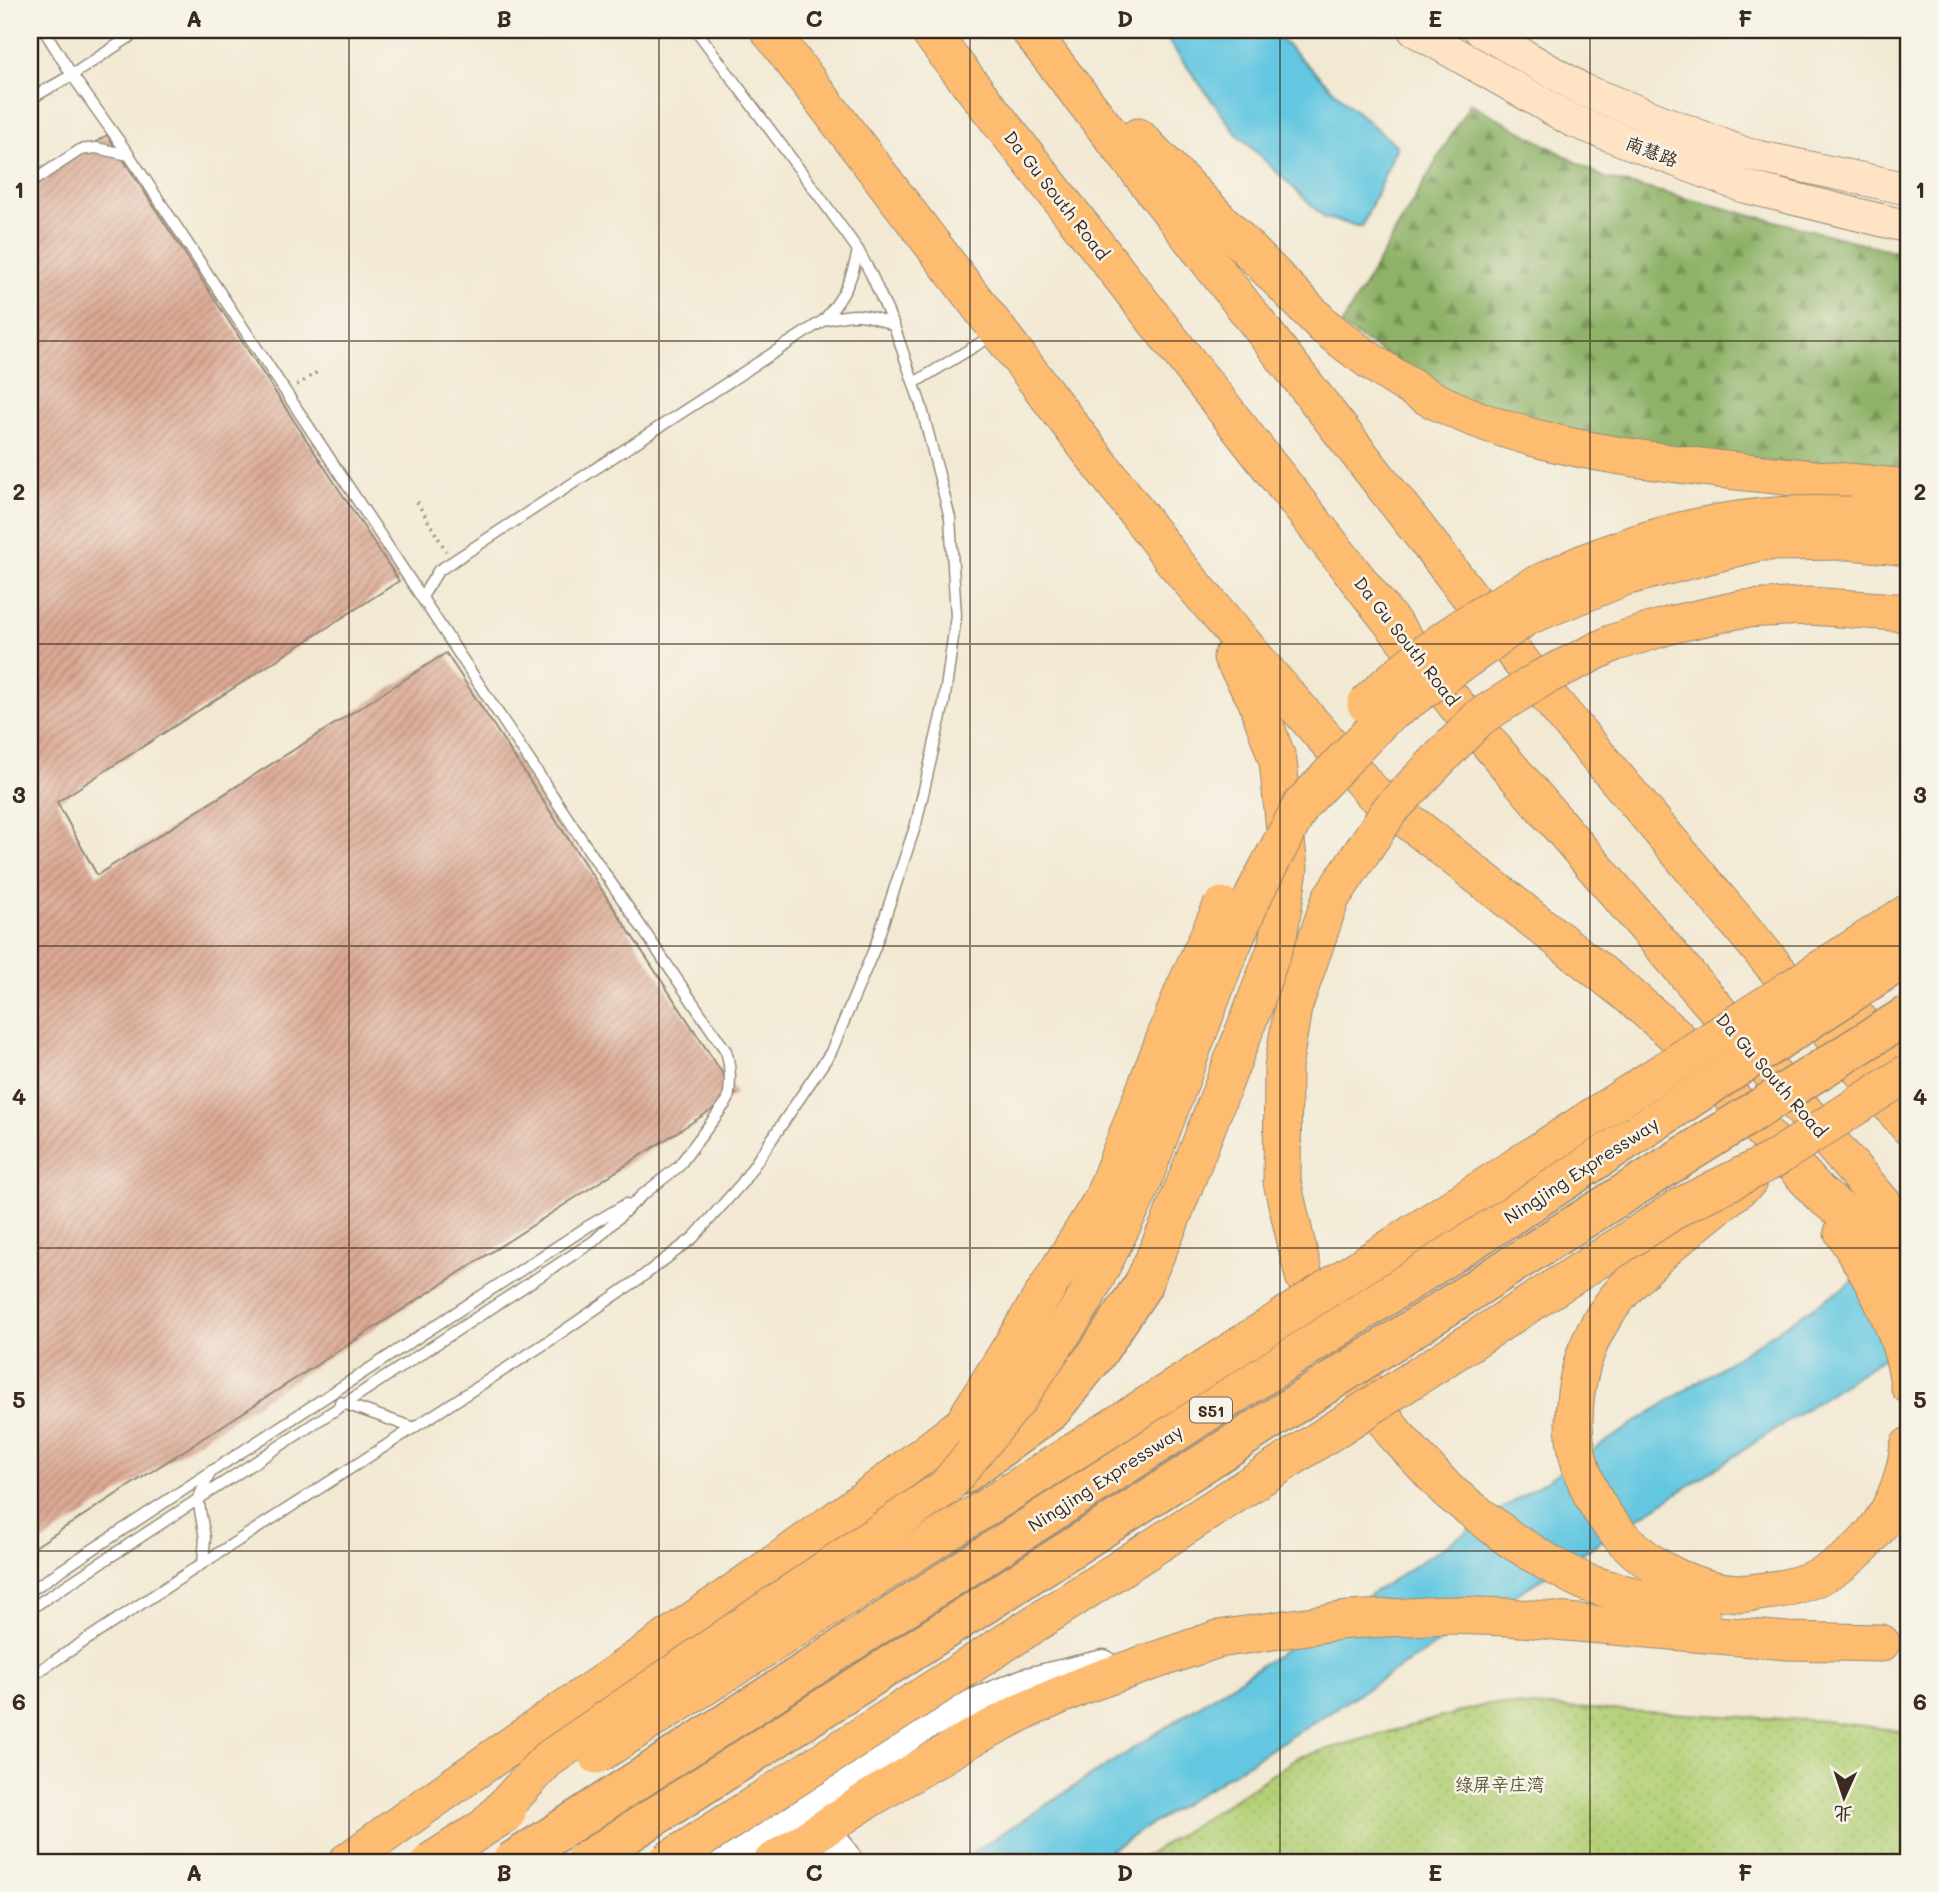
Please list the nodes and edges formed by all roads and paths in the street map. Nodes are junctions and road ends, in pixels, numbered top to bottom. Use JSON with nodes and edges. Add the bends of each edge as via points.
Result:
{"nodes":[{"id":1,"x":44,"y":30,"type":"edge"},
{"id":2,"x":140,"y":30,"type":"edge"},
{"id":3,"x":696,"y":30,"type":"edge"},
{"id":4,"x":928,"y":30,"type":"edge"},
{"id":5,"x":1030,"y":30,"type":"edge"},
{"id":6,"x":1414,"y":30,"type":"edge"},
{"id":7,"x":1480,"y":30,"type":"edge"},
{"id":8,"x":767,"y":34,"type":"edge"},
{"id":9,"x":72,"y":75,"type":"junction"},
{"id":10,"x":30,"y":99,"type":"edge"},
{"id":11,"x":129,"y":155,"type":"junction"},
{"id":12,"x":50,"y":170,"type":"junction"},
{"id":13,"x":30,"y":174,"type":"edge"},
{"id":14,"x":30,"y":183,"type":"edge"},
{"id":15,"x":1909,"y":188,"type":"edge"},
{"id":16,"x":1909,"y":227,"type":"edge"},
{"id":17,"x":858,"y":250,"type":"junction"},
{"id":18,"x":824,"y":320,"type":"junction"},
{"id":19,"x":894,"y":326,"type":"junction"},
{"id":20,"x":1000,"y":331,"type":"junction"},
{"id":21,"x":319,"y":371,"type":"dead end"},
{"id":22,"x":914,"y":383,"type":"junction"},
{"id":23,"x":287,"y":392,"type":"junction"},
{"id":24,"x":1909,"y":488,"type":"edge"},
{"id":25,"x":416,"y":502,"type":"dead end"},
{"id":26,"x":1909,"y":519,"type":"edge"},
{"id":27,"x":1851,"y":528,"type":"junction"},
{"id":28,"x":1909,"y":547,"type":"edge"},
{"id":29,"x":1173,"y":560,"type":"junction"},
{"id":30,"x":452,"y":562,"type":"junction"},
{"id":31,"x":422,"y":597,"type":"junction"},
{"id":32,"x":1909,"y":613,"type":"edge"},
{"id":33,"x":1601,"y":760,"type":"junction"},
{"id":34,"x":1909,"y":912,"type":"edge"},
{"id":35,"x":1909,"y":955,"type":"edge"},
{"id":36,"x":1909,"y":1014,"type":"edge"},
{"id":37,"x":1909,"y":1072,"type":"edge"},
{"id":38,"x":1909,"y":1127,"type":"edge"},
{"id":39,"x":1773,"y":1160,"type":"junction"},
{"id":40,"x":641,"y":1196,"type":"junction"},
{"id":41,"x":1883,"y":1247,"type":"edge"},
{"id":42,"x":1909,"y":1283,"type":"edge"},
{"id":43,"x":1142,"y":1286,"type":"joint"},
{"id":44,"x":1909,"y":1385,"type":"edge"},
{"id":45,"x":324,"y":1400,"type":"junction"},
{"id":46,"x":344,"y":1403,"type":"junction"},
{"id":47,"x":414,"y":1428,"type":"junction"},
{"id":48,"x":1909,"y":1446,"type":"edge"},
{"id":49,"x":211,"y":1471,"type":"junction"},
{"id":50,"x":946,"y":1487,"type":"junction"},
{"id":51,"x":198,"y":1499,"type":"junction"},
{"id":52,"x":203,"y":1563,"type":"junction"},
{"id":53,"x":30,"y":1591,"type":"edge"},
{"id":54,"x":30,"y":1609,"type":"edge"},
{"id":55,"x":1234,"y":1637,"type":"junction"},
{"id":56,"x":1895,"y":1644,"type":"edge"},
{"id":57,"x":30,"y":1677,"type":"edge"},
{"id":58,"x":486,"y":1826,"type":"junction"},
{"id":59,"x":827,"y":1827,"type":"junction"},
{"id":60,"x":347,"y":1862,"type":"edge"},
{"id":61,"x":430,"y":1862,"type":"edge"},
{"id":62,"x":511,"y":1862,"type":"edge"},
{"id":63,"x":584,"y":1862,"type":"edge"},
{"id":64,"x":666,"y":1862,"type":"edge"},
{"id":65,"x":717,"y":1862,"type":"edge"},
{"id":66,"x":772,"y":1862,"type":"edge"},
{"id":67,"x":849,"y":1862,"type":"edge"}],
"edges":[{"from":1,"to":9,"type":"lane"},
{"from":2,"to":9,"type":"lane"},
{"from":3,"to":17,"type":"lane"},
{"from":4,"to":41,"type":"highway","name":"Da Gu South Road","via":[[1457,706],[1871,1190]]},
{"from":5,"to":24,"type":"highway","via":[[1324,326],[1393,377],[1445,405],[1531,437],[1614,456]]},
{"from":5,"to":33,"type":"highway"},
{"from":6,"to":16,"type":"main road","name":"南慧路","via":[[1573,121],[1742,186]]},
{"from":7,"to":15,"type":"main road","name":"南慧路","via":[[1585,91],[1746,155]]},
{"from":8,"to":20,"type":"highway"},
{"from":9,"to":10,"type":"lane"},
{"from":9,"to":11,"type":"lane"},
{"from":11,"to":12,"type":"lane","via":[[96,148],[80,150]]},
{"from":11,"to":23,"type":"lane"},
{"from":12,"to":13,"type":"lane"},
{"from":12,"to":14,"type":"lane"},
{"from":17,"to":18,"type":"lane","via":[[841,300]]},
{"from":17,"to":19,"type":"lane"},
{"from":18,"to":19,"type":"lane","via":[[860,313]]},
{"from":18,"to":30,"type":"lane"},
{"from":19,"to":22,"type":"lane"},
{"from":20,"to":22,"type":"lane"},
{"from":20,"to":29,"type":"highway"},
{"from":21,"to":23,"type":"path"},
{"from":22,"to":47,"type":"lane","via":[[950,518],[956,616],[944,703],[916,824],[875,947],[831,1052],[742,1182],[693,1238],[561,1333]]},
{"from":23,"to":31,"type":"lane"},
{"from":25,"to":30,"type":"path"},
{"from":26,"to":27,"type":"highway"},
{"from":27,"to":28,"type":"highway"},
{"from":27,"to":50,"type":"highway","bridge":true,"via":[[1759,542],[1624,577],[1526,617],[1384,718],[1301,804],[1257,888],[1138,1194],[1084,1301],[1020,1398]]},
{"from":27,"to":60,"type":"highway","bridge":true,"via":[[1791,515],[1680,532],[1619,550],[1538,584],[1447,637],[1369,701],[1298,772],[1244,859],[1183,992],[1102,1200],[962,1424],[881,1489]]},
{"from":29,"to":41,"type":"highway","via":[[1372,792],[1673,1033],[1821,1195]]},
{"from":29,"to":43,"type":"highway","via":[[1256,699],[1278,761],[1289,869],[1276,949]]},
{"from":30,"to":31,"type":"lane","via":[[438,571]]},
{"from":31,"to":40,"type":"lane","via":[[726,1051],[728,1100],[678,1167]]},
{"from":32,"to":56,"type":"highway","bridge":true,"via":[[1810,606],[1742,609],[1674,624],[1613,643],[1542,678],[1480,717],[1391,810],[1331,898],[1293,1008],[1283,1067],[1282,1182],[1304,1276],[1344,1357],[1395,1434],[1448,1491],[1493,1528],[1587,1583],[1684,1611]]},
{"from":33,"to":37,"type":"highway"},
{"from":33,"to":38,"type":"highway"},
{"from":34,"to":58,"type":"highway","bridge":true},
{"from":35,"to":62,"type":"highway","name":"Ningjing Expressway","number":"S51","bridge":true},
{"from":36,"to":63,"type":"highway","number":"S51","bridge":true},
{"from":37,"to":39,"type":"highway","bridge":true},
{"from":39,"to":48,"type":"highway","bridge":true,"via":[[1630,1283],[1606,1314],[1588,1346],[1577,1381],[1574,1443],[1587,1485],[1621,1539],[1670,1574],[1739,1594],[1779,1590],[1818,1578],[1846,1561],[1876,1531],[1895,1498]]},
{"from":39,"to":64,"type":"highway","bridge":true,"via":[[1681,1206]]},
{"from":40,"to":45,"type":"lane"},
{"from":40,"to":46,"type":"lane","via":[[594,1241]]},
{"from":41,"to":42,"type":"highway"},
{"from":41,"to":44,"type":"highway"},
{"from":43,"to":50,"type":"highway","bridge":true,"via":[[1051,1411]]},
{"from":45,"to":46,"type":"lane"},
{"from":45,"to":49,"type":"lane"},
{"from":46,"to":47,"type":"lane"},
{"from":46,"to":51,"type":"lane"},
{"from":47,"to":52,"type":"lane"},
{"from":49,"to":51,"type":"lane"},
{"from":49,"to":53,"type":"lane"},
{"from":50,"to":58,"type":"highway","bridge":true,"via":[[547,1760]]},
{"from":51,"to":52,"type":"lane","via":[[205,1538]]},
{"from":51,"to":54,"type":"lane"},
{"from":52,"to":57,"type":"lane"},
{"from":55,"to":56,"type":"highway","via":[[1348,1620],[1447,1615],[1787,1641]]},
{"from":55,"to":59,"type":"highway","via":[[1086,1684],[1024,1711]]},
{"from":55,"to":65,"type":"street","via":[[1027,1682],[972,1704],[927,1725]]},
{"from":58,"to":61,"type":"highway","bridge":true},
{"from":59,"to":66,"type":"highway"},
{"from":59,"to":67,"type":"street"}]}
